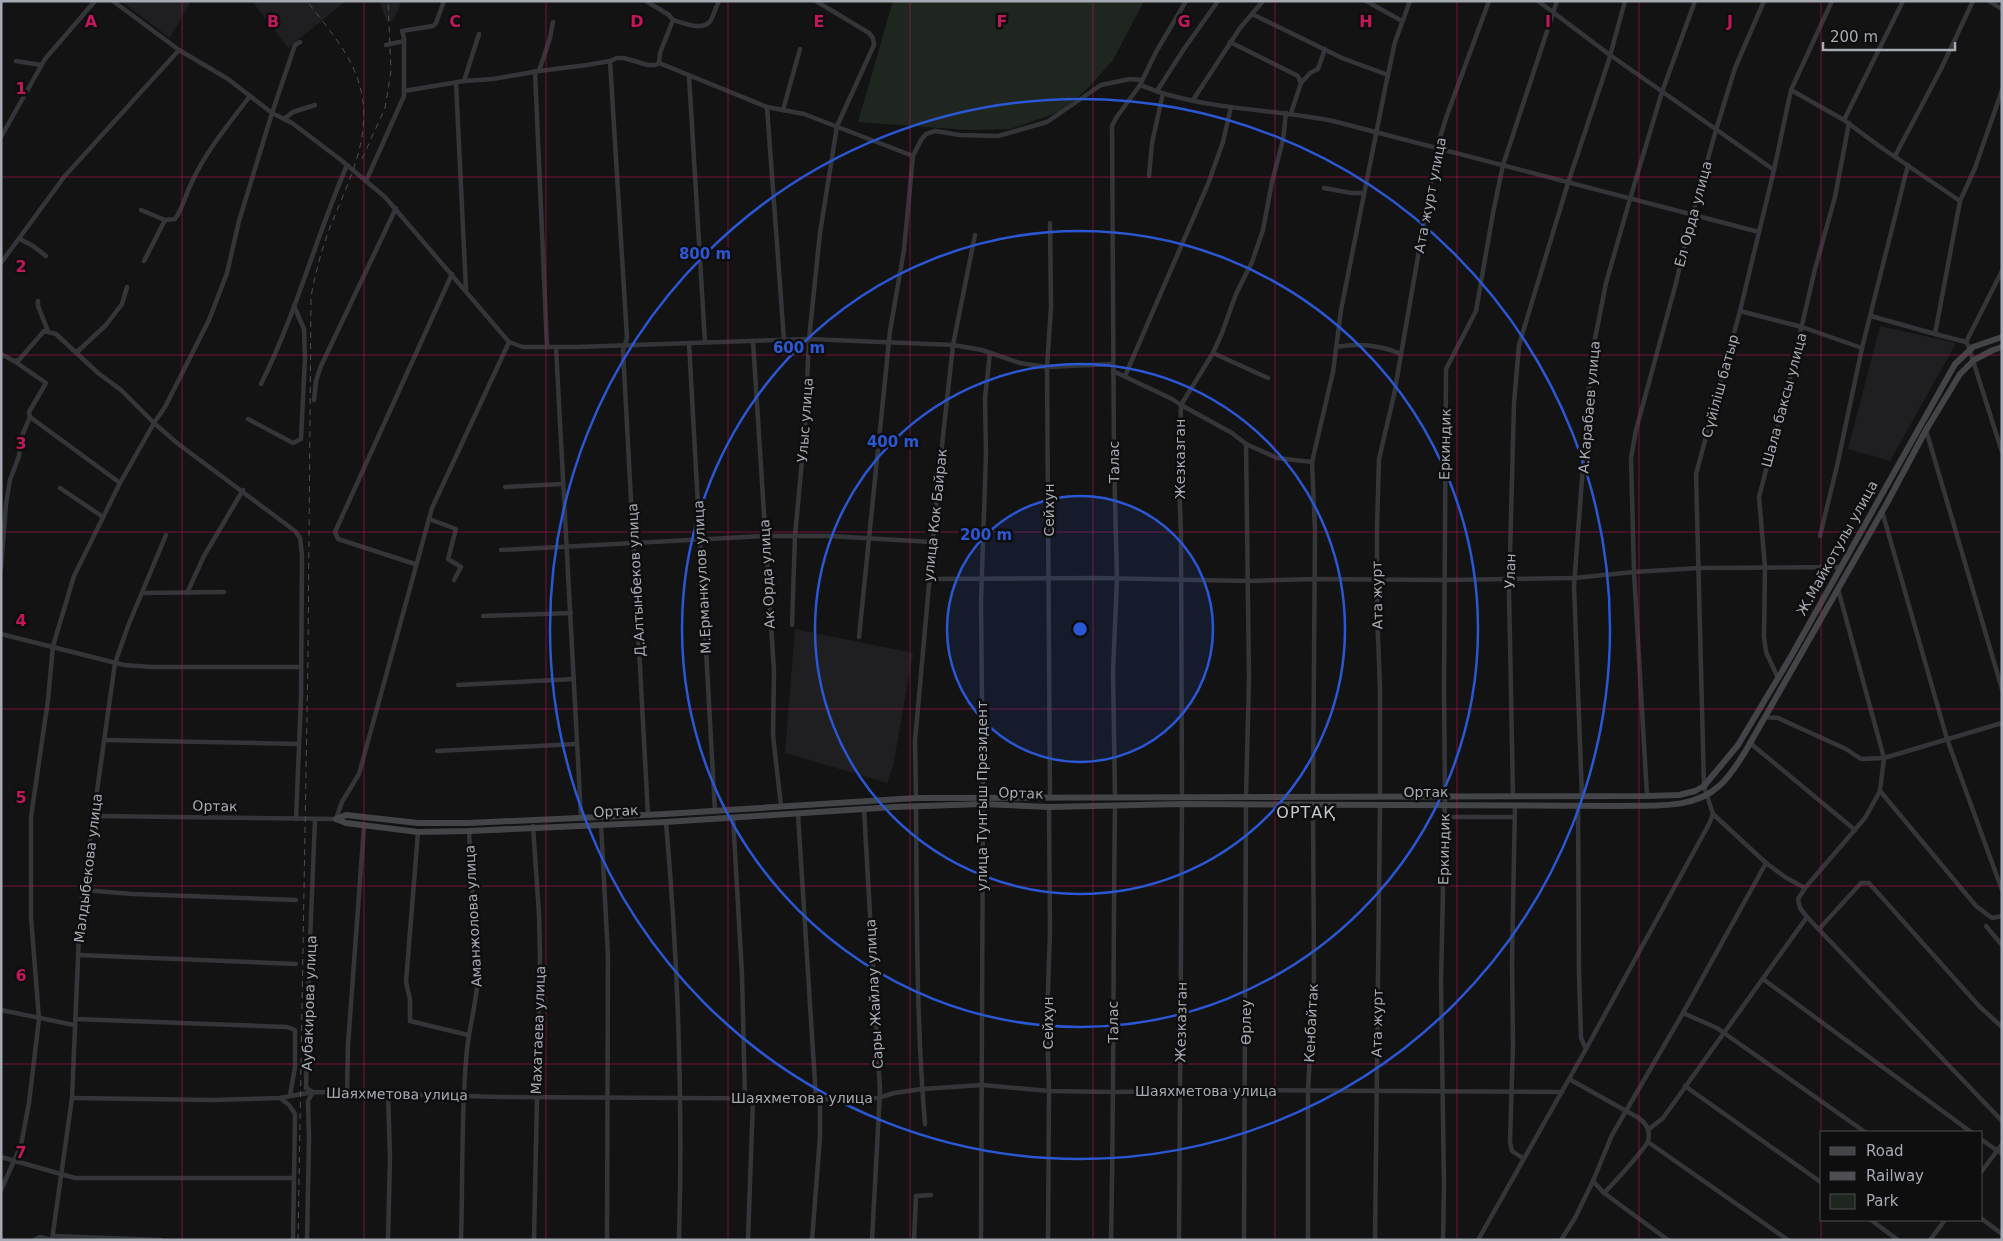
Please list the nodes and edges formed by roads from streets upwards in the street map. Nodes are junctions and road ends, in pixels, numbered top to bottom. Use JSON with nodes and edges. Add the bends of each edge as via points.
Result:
{"nodes":[{"id":1,"x":95,"y":1,"type":"edge"},
{"id":2,"x":113,"y":1,"type":"edge"},
{"id":3,"x":444,"y":1,"type":"edge"},
{"id":4,"x":646,"y":1,"type":"edge"},
{"id":5,"x":719,"y":1,"type":"edge"},
{"id":6,"x":816,"y":1,"type":"edge"},
{"id":7,"x":1186,"y":1,"type":"edge"},
{"id":8,"x":1218,"y":1,"type":"edge"},
{"id":9,"x":1263,"y":1,"type":"edge"},
{"id":10,"x":1366,"y":1,"type":"edge"},
{"id":11,"x":1410,"y":1,"type":"edge"},
{"id":12,"x":1489,"y":1,"type":"edge"},
{"id":13,"x":1538,"y":1,"type":"edge"},
{"id":14,"x":1557,"y":1,"type":"edge"},
{"id":15,"x":1625,"y":1,"type":"edge"},
{"id":16,"x":1695,"y":1,"type":"edge"},
{"id":17,"x":1764,"y":1,"type":"edge"},
{"id":18,"x":1832,"y":1,"type":"edge"},
{"id":19,"x":1903,"y":1,"type":"edge"},
{"id":20,"x":1973,"y":1,"type":"edge"},
{"id":21,"x":1989,"y":1,"type":"edge"},
{"id":22,"x":2002,"y":9,"type":"edge"},
{"id":23,"x":1553,"y":12,"type":"junction"},
{"id":24,"x":1252,"y":14,"type":"junction"},
{"id":25,"x":673,"y":20,"type":"junction"},
{"id":26,"x":1402,"y":21,"type":"junction"},
{"id":27,"x":553,"y":22,"type":"dead end"},
{"id":28,"x":480,"y":34,"type":"dead end"},
{"id":29,"x":404,"y":41,"type":"junction"},
{"id":30,"x":300,"y":42,"type":"dead end"},
{"id":31,"x":1230,"y":42,"type":"junction"},
{"id":32,"x":386,"y":45,"type":"dead end"},
{"id":33,"x":800,"y":49,"type":"dead end"},
{"id":34,"x":1325,"y":49,"type":"junction"},
{"id":35,"x":179,"y":50,"type":"junction"},
{"id":36,"x":1610,"y":55,"type":"junction"},
{"id":37,"x":610,"y":61,"type":"junction"},
{"id":38,"x":16,"y":62,"type":"dead end"},
{"id":39,"x":659,"y":63,"type":"junction"},
{"id":40,"x":41,"y":65,"type":"junction"},
{"id":41,"x":537,"y":71,"type":"junction"},
{"id":42,"x":1388,"y":75,"type":"junction"},
{"id":43,"x":689,"y":76,"type":"junction"},
{"id":44,"x":464,"y":81,"type":"junction"},
{"id":45,"x":456,"y":83,"type":"junction"},
{"id":46,"x":1141,"y":83,"type":"junction"},
{"id":47,"x":1301,"y":83,"type":"junction"},
{"id":48,"x":1791,"y":90,"type":"junction"},
{"id":49,"x":2002,"y":90,"type":"edge"},
{"id":50,"x":404,"y":91,"type":"junction"},
{"id":51,"x":1160,"y":92,"type":"junction"},
{"id":52,"x":1662,"y":92,"type":"junction"},
{"id":53,"x":250,"y":96,"type":"junction"},
{"id":54,"x":1193,"y":100,"type":"junction"},
{"id":55,"x":315,"y":105,"type":"dead end"},
{"id":56,"x":766,"y":107,"type":"junction"},
{"id":57,"x":1231,"y":107,"type":"junction"},
{"id":58,"x":783,"y":110,"type":"junction"},
{"id":59,"x":272,"y":113,"type":"junction"},
{"id":60,"x":1288,"y":113,"type":"junction"},
{"id":61,"x":284,"y":119,"type":"junction"},
{"id":62,"x":1844,"y":120,"type":"junction"},
{"id":63,"x":1849,"y":123,"type":"junction"},
{"id":64,"x":837,"y":126,"type":"junction"},
{"id":65,"x":1716,"y":130,"type":"junction"},
{"id":66,"x":1376,"y":132,"type":"junction"},
{"id":67,"x":1,"y":137,"type":"edge"},
{"id":68,"x":1437,"y":147,"type":"junction"},
{"id":69,"x":913,"y":156,"type":"junction"},
{"id":70,"x":1895,"y":156,"type":"junction"},
{"id":71,"x":347,"y":165,"type":"junction"},
{"id":72,"x":1503,"y":165,"type":"junction"},
{"id":73,"x":1908,"y":165,"type":"junction"},
{"id":74,"x":1774,"y":170,"type":"junction"},
{"id":75,"x":1149,"y":176,"type":"dead end"},
{"id":76,"x":366,"y":182,"type":"junction"},
{"id":77,"x":1568,"y":183,"type":"junction"},
{"id":78,"x":1324,"y":188,"type":"dead end"},
{"id":79,"x":1364,"y":193,"type":"junction"},
{"id":80,"x":1630,"y":199,"type":"junction"},
{"id":81,"x":1960,"y":201,"type":"junction"},
{"id":82,"x":396,"y":208,"type":"junction"},
{"id":83,"x":141,"y":210,"type":"dead end"},
{"id":84,"x":1692,"y":215,"type":"junction"},
{"id":85,"x":165,"y":220,"type":"junction"},
{"id":86,"x":1050,"y":223,"type":"dead end"},
{"id":87,"x":1759,"y":232,"type":"junction"},
{"id":88,"x":975,"y":235,"type":"dead end"},
{"id":89,"x":20,"y":239,"type":"junction"},
{"id":90,"x":46,"y":256,"type":"dead end"},
{"id":91,"x":144,"y":261,"type":"dead end"},
{"id":92,"x":1,"y":263,"type":"edge"},
{"id":93,"x":2002,"y":271,"type":"edge"},
{"id":94,"x":452,"y":274,"type":"junction"},
{"id":95,"x":127,"y":287,"type":"dead end"},
{"id":96,"x":466,"y":290,"type":"junction"},
{"id":97,"x":38,"y":301,"type":"dead end"},
{"id":98,"x":294,"y":306,"type":"junction"},
{"id":99,"x":1740,"y":311,"type":"junction"},
{"id":100,"x":1871,"y":316,"type":"junction"},
{"id":101,"x":1802,"y":327,"type":"junction"},
{"id":102,"x":48,"y":331,"type":"junction"},
{"id":103,"x":1935,"y":334,"type":"junction"},
{"id":104,"x":2002,"y":337,"type":"edge"},
{"id":105,"x":809,"y":339,"type":"junction"},
{"id":106,"x":784,"y":340,"type":"junction"},
{"id":107,"x":753,"y":341,"type":"junction"},
{"id":108,"x":509,"y":342,"type":"junction"},
{"id":109,"x":705,"y":342,"type":"junction"},
{"id":110,"x":889,"y":342,"type":"junction"},
{"id":111,"x":1966,"y":342,"type":"junction"},
{"id":112,"x":689,"y":343,"type":"junction"},
{"id":113,"x":624,"y":345,"type":"junction"},
{"id":114,"x":953,"y":345,"type":"junction"},
{"id":115,"x":547,"y":347,"type":"junction"},
{"id":116,"x":556,"y":347,"type":"junction"},
{"id":117,"x":1336,"y":347,"type":"junction"},
{"id":118,"x":2002,"y":347,"type":"edge"},
{"id":119,"x":1862,"y":348,"type":"junction"},
{"id":120,"x":1970,"y":349,"type":"junction"},
{"id":121,"x":77,"y":352,"type":"junction"},
{"id":122,"x":990,"y":353,"type":"junction"},
{"id":123,"x":1213,"y":353,"type":"junction"},
{"id":124,"x":1,"y":354,"type":"edge"},
{"id":125,"x":1401,"y":354,"type":"junction"},
{"id":126,"x":1974,"y":360,"type":"junction"},
{"id":127,"x":14,"y":361,"type":"junction"},
{"id":128,"x":1113,"y":364,"type":"junction"},
{"id":129,"x":1047,"y":367,"type":"junction"},
{"id":130,"x":1113,"y":370,"type":"junction"},
{"id":131,"x":1126,"y":376,"type":"junction"},
{"id":132,"x":1268,"y":378,"type":"dead end"},
{"id":133,"x":260,"y":384,"type":"dead end"},
{"id":134,"x":1394,"y":395,"type":"joint"},
{"id":135,"x":314,"y":400,"type":"dead end"},
{"id":136,"x":1181,"y":405,"type":"junction"},
{"id":137,"x":30,"y":418,"type":"junction"},
{"id":138,"x":248,"y":419,"type":"dead end"},
{"id":139,"x":154,"y":423,"type":"junction"},
{"id":140,"x":1926,"y":430,"type":"junction"},
{"id":141,"x":1246,"y":444,"type":"junction"},
{"id":142,"x":2002,"y":452,"type":"edge"},
{"id":143,"x":1312,"y":462,"type":"junction"},
{"id":144,"x":120,"y":483,"type":"junction"},
{"id":145,"x":563,"y":484,"type":"junction"},
{"id":146,"x":505,"y":487,"type":"dead end"},
{"id":147,"x":60,"y":488,"type":"dead end"},
{"id":148,"x":243,"y":490,"type":"junction"},
{"id":149,"x":1882,"y":511,"type":"junction"},
{"id":150,"x":103,"y":517,"type":"junction"},
{"id":151,"x":429,"y":519,"type":"junction"},
{"id":152,"x":166,"y":536,"type":"dead end"},
{"id":153,"x":764,"y":536,"type":"junction"},
{"id":154,"x":795,"y":536,"type":"junction"},
{"id":155,"x":1820,"y":536,"type":"dead end"},
{"id":156,"x":868,"y":538,"type":"junction"},
{"id":157,"x":700,"y":540,"type":"junction"},
{"id":158,"x":932,"y":542,"type":"junction"},
{"id":159,"x":634,"y":544,"type":"junction"},
{"id":160,"x":567,"y":546,"type":"junction"},
{"id":161,"x":501,"y":550,"type":"dead end"},
{"id":162,"x":415,"y":564,"type":"junction"},
{"id":163,"x":1765,"y":567,"type":"junction"},
{"id":164,"x":1839,"y":567,"type":"junction"},
{"id":165,"x":1,"y":568,"type":"edge"},
{"id":166,"x":1699,"y":568,"type":"junction"},
{"id":167,"x":1634,"y":572,"type":"junction"},
{"id":168,"x":1049,"y":578,"type":"junction"},
{"id":169,"x":1117,"y":578,"type":"junction"},
{"id":170,"x":1574,"y":578,"type":"junction"},
{"id":171,"x":929,"y":579,"type":"junction"},
{"id":172,"x":983,"y":579,"type":"junction"},
{"id":173,"x":1181,"y":579,"type":"junction"},
{"id":174,"x":1314,"y":579,"type":"junction"},
{"id":175,"x":454,"y":580,"type":"dead end"},
{"id":176,"x":1377,"y":580,"type":"junction"},
{"id":177,"x":1445,"y":580,"type":"junction"},
{"id":178,"x":1510,"y":580,"type":"junction"},
{"id":179,"x":1248,"y":581,"type":"junction"},
{"id":180,"x":1838,"y":588,"type":"junction"},
{"id":181,"x":187,"y":592,"type":"junction"},
{"id":182,"x":224,"y":592,"type":"dead end"},
{"id":183,"x":142,"y":593,"type":"junction"},
{"id":184,"x":571,"y":613,"type":"junction"},
{"id":185,"x":483,"y":616,"type":"dead end"},
{"id":186,"x":1811,"y":619,"type":"junction"},
{"id":187,"x":1818,"y":623,"type":"junction"},
{"id":188,"x":792,"y":625,"type":"dead end"},
{"id":189,"x":1,"y":634,"type":"edge"},
{"id":190,"x":859,"y":638,"type":"dead end"},
{"id":191,"x":53,"y":646,"type":"junction"},
{"id":192,"x":115,"y":663,"type":"junction"},
{"id":193,"x":300,"y":667,"type":"junction"},
{"id":194,"x":1778,"y":678,"type":"junction"},
{"id":195,"x":574,"y":679,"type":"junction"},
{"id":196,"x":458,"y":685,"type":"dead end"},
{"id":197,"x":2002,"y":689,"type":"edge"},
{"id":198,"x":1765,"y":717,"type":"junction"},
{"id":199,"x":2002,"y":723,"type":"edge"},
{"id":200,"x":1947,"y":739,"type":"junction"},
{"id":201,"x":104,"y":740,"type":"junction"},
{"id":202,"x":1750,"y":743,"type":"junction"},
{"id":203,"x":299,"y":744,"type":"junction"},
{"id":204,"x":576,"y":744,"type":"junction"},
{"id":205,"x":437,"y":751,"type":"dead end"},
{"id":206,"x":1884,"y":758,"type":"junction"},
{"id":207,"x":1704,"y":786,"type":"junction"},
{"id":208,"x":1880,"y":790,"type":"junction"},
{"id":209,"x":1246,"y":796,"type":"junction"},
{"id":210,"x":1380,"y":796,"type":"junction"},
{"id":211,"x":1513,"y":796,"type":"junction"},
{"id":212,"x":1582,"y":796,"type":"junction"},
{"id":213,"x":1647,"y":796,"type":"junction"},
{"id":214,"x":1706,"y":796,"type":"junction"},
{"id":215,"x":1050,"y":797,"type":"junction"},
{"id":216,"x":1115,"y":797,"type":"junction"},
{"id":217,"x":1312,"y":797,"type":"junction"},
{"id":218,"x":1445,"y":797,"type":"junction"},
{"id":219,"x":916,"y":798,"type":"junction"},
{"id":220,"x":1182,"y":800,"type":"junction"},
{"id":221,"x":983,"y":801,"type":"junction"},
{"id":222,"x":1246,"y":804,"type":"junction"},
{"id":223,"x":1115,"y":805,"type":"junction"},
{"id":224,"x":1313,"y":805,"type":"junction"},
{"id":225,"x":1380,"y":805,"type":"junction"},
{"id":226,"x":1445,"y":805,"type":"junction"},
{"id":227,"x":1515,"y":805,"type":"junction"},
{"id":228,"x":1578,"y":805,"type":"junction"},
{"id":229,"x":781,"y":806,"type":"junction"},
{"id":230,"x":916,"y":806,"type":"junction"},
{"id":231,"x":1049,"y":807,"type":"junction"},
{"id":232,"x":864,"y":809,"type":"junction"},
{"id":233,"x":715,"y":811,"type":"junction"},
{"id":234,"x":798,"y":814,"type":"junction"},
{"id":235,"x":1713,"y":814,"type":"junction"},
{"id":236,"x":648,"y":815,"type":"junction"},
{"id":237,"x":93,"y":816,"type":"junction"},
{"id":238,"x":581,"y":817,"type":"junction"},
{"id":239,"x":733,"y":817,"type":"junction"},
{"id":240,"x":1445,"y":817,"type":"junction"},
{"id":241,"x":1514,"y":817,"type":"junction"},
{"id":242,"x":296,"y":819,"type":"junction"},
{"id":243,"x":336,"y":819,"type":"junction"},
{"id":244,"x":315,"y":820,"type":"junction"},
{"id":245,"x":533,"y":820,"type":"junction"},
{"id":246,"x":666,"y":822,"type":"junction"},
{"id":247,"x":601,"y":824,"type":"junction"},
{"id":248,"x":364,"y":826,"type":"junction"},
{"id":249,"x":534,"y":828,"type":"junction"},
{"id":250,"x":1855,"y":830,"type":"junction"},
{"id":251,"x":468,"y":831,"type":"junction"},
{"id":252,"x":418,"y":832,"type":"junction"},
{"id":253,"x":1766,"y":862,"type":"junction"},
{"id":254,"x":1805,"y":888,"type":"junction"},
{"id":255,"x":83,"y":890,"type":"junction"},
{"id":256,"x":2002,"y":890,"type":"edge"},
{"id":257,"x":296,"y":900,"type":"dead end"},
{"id":258,"x":2002,"y":916,"type":"edge"},
{"id":259,"x":1807,"y":917,"type":"junction"},
{"id":260,"x":1986,"y":926,"type":"dead end"},
{"id":261,"x":1819,"y":929,"type":"junction"},
{"id":262,"x":2002,"y":945,"type":"edge"},
{"id":263,"x":78,"y":954,"type":"junction"},
{"id":264,"x":296,"y":964,"type":"dead end"},
{"id":265,"x":1763,"y":980,"type":"junction"},
{"id":266,"x":1,"y":1010,"type":"edge"},
{"id":267,"x":1683,"y":1013,"type":"junction"},
{"id":268,"x":39,"y":1019,"type":"junction"},
{"id":269,"x":75,"y":1019,"type":"junction"},
{"id":270,"x":74,"y":1025,"type":"junction"},
{"id":271,"x":2002,"y":1027,"type":"edge"},
{"id":272,"x":1722,"y":1033,"type":"junction"},
{"id":273,"x":468,"y":1035,"type":"junction"},
{"id":274,"x":1586,"y":1049,"type":"junction"},
{"id":275,"x":1569,"y":1079,"type":"junction"},
{"id":276,"x":982,"y":1085,"type":"junction"},
{"id":277,"x":1685,"y":1086,"type":"junction"},
{"id":278,"x":922,"y":1090,"type":"junction"},
{"id":279,"x":1180,"y":1090,"type":"junction"},
{"id":280,"x":1244,"y":1090,"type":"junction"},
{"id":281,"x":1049,"y":1091,"type":"junction"},
{"id":282,"x":1308,"y":1091,"type":"junction"},
{"id":283,"x":1442,"y":1091,"type":"junction"},
{"id":284,"x":1511,"y":1091,"type":"junction"},
{"id":285,"x":314,"y":1092,"type":"junction"},
{"id":286,"x":1114,"y":1092,"type":"junction"},
{"id":287,"x":1376,"y":1092,"type":"junction"},
{"id":288,"x":1562,"y":1092,"type":"junction"},
{"id":289,"x":347,"y":1093,"type":"junction"},
{"id":290,"x":388,"y":1094,"type":"junction"},
{"id":291,"x":290,"y":1095,"type":"junction"},
{"id":292,"x":463,"y":1096,"type":"junction"},
{"id":293,"x":536,"y":1097,"type":"junction"},
{"id":294,"x":608,"y":1097,"type":"junction"},
{"id":295,"x":72,"y":1098,"type":"junction"},
{"id":296,"x":280,"y":1098,"type":"junction"},
{"id":297,"x":745,"y":1098,"type":"junction"},
{"id":298,"x":878,"y":1098,"type":"junction"},
{"id":299,"x":679,"y":1099,"type":"junction"},
{"id":300,"x":753,"y":1099,"type":"junction"},
{"id":301,"x":818,"y":1099,"type":"junction"},
{"id":302,"x":1627,"y":1111,"type":"junction"},
{"id":303,"x":2002,"y":1121,"type":"edge"},
{"id":304,"x":925,"y":1124,"type":"dead end"},
{"id":305,"x":1648,"y":1130,"type":"junction"},
{"id":306,"x":1864,"y":1131,"type":"edge"},
{"id":307,"x":1971,"y":1131,"type":"edge"},
{"id":308,"x":1983,"y":1141,"type":"edge"},
{"id":309,"x":1648,"y":1142,"type":"junction"},
{"id":310,"x":2002,"y":1144,"type":"edge"},
{"id":311,"x":1997,"y":1151,"type":"junction"},
{"id":312,"x":2002,"y":1154,"type":"edge"},
{"id":313,"x":1,"y":1157,"type":"edge"},
{"id":314,"x":1524,"y":1159,"type":"junction"},
{"id":315,"x":14,"y":1161,"type":"junction"},
{"id":316,"x":1983,"y":1170,"type":"edge"},
{"id":317,"x":62,"y":1175,"type":"junction"},
{"id":318,"x":293,"y":1178,"type":"junction"},
{"id":319,"x":1593,"y":1182,"type":"junction"},
{"id":320,"x":1820,"y":1182,"type":"edge"},
{"id":321,"x":1,"y":1190,"type":"edge"},
{"id":322,"x":1604,"y":1193,"type":"junction"},
{"id":323,"x":931,"y":1195,"type":"dead end"},
{"id":324,"x":1983,"y":1220,"type":"edge"},
{"id":325,"x":1872,"y":1221,"type":"edge"},
{"id":326,"x":1944,"y":1221,"type":"edge"},
{"id":327,"x":2002,"y":1234,"type":"edge"},
{"id":328,"x":52,"y":1239,"type":"edge"},
{"id":329,"x":34,"y":1240,"type":"edge"},
{"id":330,"x":161,"y":1240,"type":"edge"},
{"id":331,"x":293,"y":1240,"type":"edge"},
{"id":332,"x":307,"y":1240,"type":"edge"},
{"id":333,"x":388,"y":1240,"type":"edge"},
{"id":334,"x":461,"y":1240,"type":"edge"},
{"id":335,"x":534,"y":1240,"type":"edge"},
{"id":336,"x":607,"y":1240,"type":"edge"},
{"id":337,"x":678,"y":1240,"type":"edge"},
{"id":338,"x":748,"y":1240,"type":"edge"},
{"id":339,"x":812,"y":1240,"type":"edge"},
{"id":340,"x":872,"y":1240,"type":"edge"},
{"id":341,"x":914,"y":1240,"type":"edge"},
{"id":342,"x":981,"y":1240,"type":"edge"},
{"id":343,"x":1048,"y":1240,"type":"edge"},
{"id":344,"x":1111,"y":1240,"type":"edge"},
{"id":345,"x":1179,"y":1240,"type":"edge"},
{"id":346,"x":1244,"y":1240,"type":"edge"},
{"id":347,"x":1308,"y":1240,"type":"edge"},
{"id":348,"x":1375,"y":1240,"type":"edge"},
{"id":349,"x":1443,"y":1240,"type":"edge"},
{"id":350,"x":1478,"y":1240,"type":"edge"},
{"id":351,"x":1561,"y":1240,"type":"edge"},
{"id":352,"x":1668,"y":1240,"type":"edge"},
{"id":353,"x":1788,"y":1240,"type":"edge"},
{"id":354,"x":1898,"y":1240,"type":"edge"},
{"id":355,"x":1930,"y":1240,"type":"edge"}],
"edges":[{"from":1,"to":40,"type":"street"},
{"from":2,"to":35,"type":"street"},
{"from":3,"to":29,"type":"street","via":[[436,23],[429,28],[402,31]]},
{"from":4,"to":25,"type":"street"},
{"from":5,"to":25,"type":"street","via":[[705,26]]},
{"from":6,"to":64,"type":"street","name":"Улыс улица","via":[[873,38],[874,45]]},
{"from":7,"to":46,"type":"street"},
{"from":8,"to":51,"type":"street","via":[[1184,49]]},
{"from":9,"to":24,"type":"street"},
{"from":10,"to":26,"type":"street"},
{"from":11,"to":26,"type":"street"},
{"from":12,"to":68,"type":"street","name":"Ата журт улица"},
{"from":13,"to":23,"type":"street"},
{"from":14,"to":23,"type":"street"},
{"from":15,"to":36,"type":"street","name":"Улан"},
{"from":16,"to":52,"type":"street","name":"А.Карабаев улица"},
{"from":17,"to":65,"type":"street","name":"Ел Орда улица","via":[[1735,68]]},
{"from":18,"to":48,"type":"street","name":"Сүйіліш батыр"},
{"from":19,"to":62,"type":"street"},
{"from":20,"to":70,"type":"street"},
{"from":21,"to":22,"type":"street"},
{"from":23,"to":36,"type":"street"},
{"from":23,"to":72,"type":"street"},
{"from":24,"to":31,"type":"street"},
{"from":24,"to":34,"type":"street"},
{"from":25,"to":39,"type":"street"},
{"from":26,"to":42,"type":"street"},
{"from":27,"to":41,"type":"street"},
{"from":28,"to":44,"type":"street"},
{"from":29,"to":32,"type":"street"},
{"from":29,"to":50,"type":"street"},
{"from":30,"to":59,"type":"street","via":[[295,45]]},
{"from":31,"to":47,"type":"street","via":[[1298,76]]},
{"from":31,"to":54,"type":"street"},
{"from":33,"to":58,"type":"street"},
{"from":34,"to":42,"type":"street"},
{"from":34,"to":47,"type":"street","via":[[1318,69],[1310,72]]},
{"from":35,"to":53,"type":"street"},
{"from":35,"to":89,"type":"street","via":[[64,177]]},
{"from":36,"to":52,"type":"street"},
{"from":36,"to":77,"type":"street","name":"Улан"},
{"from":37,"to":39,"type":"street","via":[[624,58],[648,65]]},
{"from":37,"to":41,"type":"street"},
{"from":37,"to":113,"type":"street","name":"Д.Алтынбеков улица","via":[[627,338]]},
{"from":38,"to":40,"type":"street"},
{"from":39,"to":43,"type":"street"},
{"from":40,"to":67,"type":"street"},
{"from":41,"to":44,"type":"street"},
{"from":41,"to":115,"type":"street"},
{"from":42,"to":66,"type":"street"},
{"from":43,"to":56,"type":"street"},
{"from":43,"to":109,"type":"street"},
{"from":44,"to":45,"type":"street"},
{"from":45,"to":50,"type":"street"},
{"from":45,"to":96,"type":"street"},
{"from":46,"to":51,"type":"street"},
{"from":46,"to":69,"type":"street","via":[[1130,79],[1101,85],[1047,122],[998,136],[935,131],[926,134]]},
{"from":46,"to":128,"type":"street","name":"Талас","via":[[1112,126]]},
{"from":47,"to":60,"type":"street","name":"Жезказган"},
{"from":48,"to":62,"type":"street"},
{"from":48,"to":74,"type":"street","name":"Сүйіліш батыр"},
{"from":49,"to":81,"type":"street"},
{"from":50,"to":76,"type":"street"},
{"from":51,"to":54,"type":"street"},
{"from":51,"to":75,"type":"street"},
{"from":52,"to":65,"type":"street"},
{"from":52,"to":80,"type":"street","name":"А.Карабаев улица"},
{"from":53,"to":59,"type":"street"},
{"from":53,"to":85,"type":"street","via":[[210,150],[191,184],[182,209],[175,219]]},
{"from":54,"to":57,"type":"street"},
{"from":55,"to":61,"type":"street","via":[[293,112]]},
{"from":56,"to":58,"type":"street"},
{"from":56,"to":106,"type":"street"},
{"from":57,"to":60,"type":"street"},
{"from":57,"to":131,"type":"street","via":[[1208,184]]},
{"from":58,"to":64,"type":"street"},
{"from":59,"to":61,"type":"street"},
{"from":59,"to":139,"type":"street","via":[[239,221],[227,273],[209,320],[166,407]]},
{"from":60,"to":66,"type":"street"},
{"from":60,"to":123,"type":"street","name":"Жезказган","via":[[1263,230]]},
{"from":61,"to":71,"type":"street"},
{"from":62,"to":63,"type":"street"},
{"from":63,"to":70,"type":"street"},
{"from":63,"to":101,"type":"street","name":"Шала баксы улица","via":[[1835,197]]},
{"from":64,"to":69,"type":"street"},
{"from":64,"to":105,"type":"street","name":"Улыс улица","via":[[820,233]]},
{"from":65,"to":74,"type":"street"},
{"from":65,"to":84,"type":"street","name":"Ел Орда улица"},
{"from":66,"to":68,"type":"street"},
{"from":66,"to":79,"type":"street"},
{"from":68,"to":72,"type":"street"},
{"from":68,"to":125,"type":"street","name":"Ата журт улица"},
{"from":69,"to":110,"type":"street","via":[[904,250]]},
{"from":70,"to":73,"type":"street"},
{"from":71,"to":76,"type":"street"},
{"from":71,"to":98,"type":"street"},
{"from":72,"to":77,"type":"street"},
{"from":72,"to":177,"type":"street","name":"Еркиндик","via":[[1476,311],[1446,369]]},
{"from":73,"to":81,"type":"street"},
{"from":73,"to":100,"type":"street"},
{"from":74,"to":87,"type":"street","name":"Сүйіліш батыр"},
{"from":76,"to":82,"type":"street"},
{"from":77,"to":80,"type":"street"},
{"from":77,"to":178,"type":"street","name":"Улан","via":[[1519,345],[1514,403]]},
{"from":78,"to":79,"type":"street"},
{"from":79,"to":117,"type":"street"},
{"from":80,"to":84,"type":"street"},
{"from":80,"to":170,"type":"street","name":"А.Карабаев улица","via":[[1606,283],[1591,359]]},
{"from":81,"to":103,"type":"street"},
{"from":82,"to":94,"type":"street"},
{"from":82,"to":135,"type":"street","via":[[321,366]]},
{"from":83,"to":85,"type":"street"},
{"from":84,"to":87,"type":"street"},
{"from":84,"to":167,"type":"street","name":"Ел Орда улица","via":[[1631,458]]},
{"from":85,"to":91,"type":"street"},
{"from":86,"to":129,"type":"street","name":"Сейхун","via":[[1051,308]]},
{"from":87,"to":99,"type":"street","name":"Сүйіліш батыр"},
{"from":88,"to":114,"type":"street","name":"улица Кок Байрак"},
{"from":89,"to":90,"type":"street"},
{"from":89,"to":92,"type":"street"},
{"from":93,"to":111,"type":"street"},
{"from":94,"to":96,"type":"street"},
{"from":94,"to":162,"type":"street","via":[[335,532],[338,539]]},
{"from":95,"to":121,"type":"street","via":[[122,304],[106,325]]},
{"from":96,"to":108,"type":"street"},
{"from":97,"to":102,"type":"street"},
{"from":98,"to":133,"type":"street"},
{"from":98,"to":138,"type":"street","via":[[304,329],[306,358],[301,440],[293,444]]},
{"from":99,"to":101,"type":"street"},
{"from":99,"to":166,"type":"street","name":"Сүйіліш батыр","via":[[1696,474]]},
{"from":100,"to":103,"type":"street"},
{"from":100,"to":119,"type":"street"},
{"from":101,"to":119,"type":"street"},
{"from":101,"to":163,"type":"street","name":"Шала баксы улица","via":[[1759,497]]},
{"from":102,"to":121,"type":"street"},
{"from":102,"to":127,"type":"street","via":[[40,335],[26,354]]},
{"from":103,"to":111,"type":"street"},
{"from":104,"to":120,"type":"street","name":"Ж.Майкотулы улица"},
{"from":105,"to":106,"type":"street"},
{"from":105,"to":110,"type":"street"},
{"from":105,"to":154,"type":"street","name":"Улыс улица"},
{"from":106,"to":107,"type":"street"},
{"from":107,"to":109,"type":"street"},
{"from":107,"to":153,"type":"street","name":"Ак Орда улица"},
{"from":108,"to":115,"type":"street","via":[[523,347]]},
{"from":108,"to":151,"type":"street"},
{"from":109,"to":112,"type":"street"},
{"from":110,"to":114,"type":"street"},
{"from":110,"to":156,"type":"street"},
{"from":111,"to":120,"type":"street"},
{"from":112,"to":113,"type":"street"},
{"from":112,"to":157,"type":"street","name":"М.Ерманкулов улица"},
{"from":113,"to":116,"type":"street"},
{"from":113,"to":159,"type":"street","name":"Д.Алтынбеков улица"},
{"from":114,"to":122,"type":"street"},
{"from":114,"to":158,"type":"street","name":"улица Кок Байрак"},
{"from":115,"to":116,"type":"street"},
{"from":116,"to":145,"type":"street"},
{"from":117,"to":125,"type":"street","via":[[1354,344],[1390,349]]},
{"from":117,"to":143,"type":"street"},
{"from":118,"to":126,"type":"street","name":"Ж.Майкотулы улица"},
{"from":119,"to":155,"type":"street"},
{"from":120,"to":126,"type":"street"},
{"from":120,"to":164,"type":"street","name":"Ж.Майкотулы улица","via":[[1954,364]]},
{"from":121,"to":139,"type":"street"},
{"from":122,"to":129,"type":"street","via":[[1020,363]]},
{"from":122,"to":172,"type":"street","name":"улица Тунгыш Президент","via":[[985,398]]},
{"from":123,"to":132,"type":"street"},
{"from":123,"to":136,"type":"street","name":"Жезказган"},
{"from":124,"to":127,"type":"street"},
{"from":125,"to":134,"type":"street","name":"Ата журт улица"},
{"from":126,"to":140,"type":"street","name":"Ж.Майкотулы улица","via":[[1960,374]]},
{"from":126,"to":142,"type":"street"},
{"from":127,"to":137,"type":"street","via":[[46,383]]},
{"from":128,"to":129,"type":"street"},
{"from":128,"to":130,"type":"street","name":"Талас"},
{"from":129,"to":168,"type":"street","name":"Сейхун"},
{"from":130,"to":131,"type":"street"},
{"from":130,"to":169,"type":"street","name":"Талас"},
{"from":131,"to":136,"type":"street"},
{"from":134,"to":176,"type":"street","name":"Ата журт","via":[[1379,459]]},
{"from":136,"to":141,"type":"street","via":[[1211,420]]},
{"from":136,"to":173,"type":"street","name":"Жезказган"},
{"from":137,"to":144,"type":"street"},
{"from":137,"to":165,"type":"street","via":[[21,438],[9,488]]},
{"from":139,"to":144,"type":"street"},
{"from":139,"to":148,"type":"street"},
{"from":140,"to":149,"type":"street","name":"Ж.Майкотулы улица"},
{"from":140,"to":197,"type":"street"},
{"from":141,"to":143,"type":"street","via":[[1277,458]]},
{"from":141,"to":179,"type":"street"},
{"from":143,"to":174,"type":"street"},
{"from":144,"to":150,"type":"street"},
{"from":145,"to":146,"type":"street"},
{"from":145,"to":160,"type":"street"},
{"from":147,"to":150,"type":"street"},
{"from":148,"to":181,"type":"street"},
{"from":148,"to":193,"type":"street","via":[[295,530],[300,538]]},
{"from":149,"to":180,"type":"street","name":"Ж.Майкотулы улица"},
{"from":149,"to":200,"type":"street"},
{"from":150,"to":191,"type":"street","via":[[74,576]]},
{"from":151,"to":162,"type":"street"},
{"from":151,"to":175,"type":"street","via":[[456,529],[448,559],[461,567]]},
{"from":152,"to":183,"type":"street","name":"Малдыбекова улица"},
{"from":153,"to":154,"type":"street"},
{"from":153,"to":157,"type":"street"},
{"from":153,"to":229,"type":"street","name":"Ак Орда улица","via":[[774,671],[773,735]]},
{"from":154,"to":156,"type":"street"},
{"from":154,"to":188,"type":"street","name":"Улыс улица"},
{"from":156,"to":158,"type":"street"},
{"from":156,"to":190,"type":"street"},
{"from":157,"to":159,"type":"street"},
{"from":157,"to":233,"type":"street","name":"М.Ерманкулов улица"},
{"from":158,"to":171,"type":"street","name":"улица Кок Байрак"},
{"from":159,"to":160,"type":"street"},
{"from":159,"to":236,"type":"street","name":"Д.Алтынбеков улица"},
{"from":160,"to":161,"type":"street"},
{"from":160,"to":184,"type":"street"},
{"from":162,"to":243,"type":"street","via":[[359,774]]},
{"from":163,"to":164,"type":"street"},
{"from":163,"to":166,"type":"street"},
{"from":163,"to":194,"type":"street","name":"Шала баксы улица","via":[[1764,637],[1770,665]]},
{"from":164,"to":186,"type":"street","name":"Ж.Майкотулы улица"},
{"from":166,"to":167,"type":"street"},
{"from":166,"to":207,"type":"street","name":"Сүйіліш батыр"},
{"from":167,"to":170,"type":"street"},
{"from":167,"to":213,"type":"street","name":"Ел Орда улица"},
{"from":168,"to":169,"type":"street"},
{"from":168,"to":172,"type":"street"},
{"from":168,"to":215,"type":"street","name":"Сейхун"},
{"from":169,"to":173,"type":"street"},
{"from":169,"to":216,"type":"street","name":"Талас","via":[[1113,671]]},
{"from":170,"to":178,"type":"street"},
{"from":170,"to":212,"type":"street","name":"А.Карабаев улица"},
{"from":171,"to":172,"type":"street"},
{"from":171,"to":219,"type":"street","name":"улица Кок Байрак","via":[[916,741]]},
{"from":172,"to":221,"type":"street","name":"улица Тунгыш Президент"},
{"from":173,"to":179,"type":"street"},
{"from":173,"to":220,"type":"street","name":"Жезказган"},
{"from":174,"to":176,"type":"street"},
{"from":174,"to":179,"type":"street"},
{"from":174,"to":217,"type":"street"},
{"from":176,"to":177,"type":"street"},
{"from":176,"to":210,"type":"street","name":"Ата журт"},
{"from":177,"to":178,"type":"street"},
{"from":177,"to":218,"type":"street","name":"Еркиндик"},
{"from":178,"to":211,"type":"street","name":"Улан"},
{"from":179,"to":209,"type":"street"},
{"from":180,"to":187,"type":"street","name":"Ж.Майкотулы улица"},
{"from":180,"to":206,"type":"street"},
{"from":181,"to":182,"type":"street"},
{"from":181,"to":183,"type":"street"},
{"from":183,"to":192,"type":"street","name":"Малдыбекова улица"},
{"from":184,"to":185,"type":"street"},
{"from":184,"to":195,"type":"street"},
{"from":186,"to":187,"type":"street"},
{"from":186,"to":194,"type":"street","name":"Ж.Майкотулы улица"},
{"from":187,"to":198,"type":"street","name":"Ж.Майкотулы улица"},
{"from":189,"to":191,"type":"street"},
{"from":191,"to":192,"type":"street"},
{"from":191,"to":268,"type":"street","via":[[31,817],[31,917]]},
{"from":192,"to":193,"type":"street","via":[[152,667]]},
{"from":192,"to":201,"type":"street","name":"Малдыбекова улица"},
{"from":193,"to":203,"type":"street"},
{"from":194,"to":207,"type":"street","name":"Ж.Майкотулы улица","via":[[1738,745]]},
{"from":195,"to":196,"type":"street"},
{"from":195,"to":204,"type":"street"},
{"from":198,"to":202,"type":"street","name":"Ж.Майкотулы улица"},
{"from":198,"to":206,"type":"street","via":[[1778,718],[1846,749],[1858,758]]},
{"from":199,"to":200,"type":"street"},
{"from":200,"to":206,"type":"street"},
{"from":200,"to":256,"type":"street"},
{"from":201,"to":203,"type":"street"},
{"from":201,"to":237,"type":"street","name":"Малдыбекова улица"},
{"from":202,"to":214,"type":"street","name":"Ж.Майкотулы улица","via":[[1729,776]]},
{"from":202,"to":250,"type":"street"},
{"from":203,"to":242,"type":"street"},
{"from":204,"to":205,"type":"street"},
{"from":204,"to":238,"type":"street"},
{"from":206,"to":208,"type":"street"},
{"from":207,"to":213,"type":"street","name":"Ортак","via":[[1679,795]]},
{"from":207,"to":214,"type":"street","name":"Сүйіліш батыр"},
{"from":208,"to":250,"type":"street"},
{"from":208,"to":258,"type":"street","via":[[1976,906],[1992,918]]},
{"from":209,"to":217,"type":"street","name":"Ортак"},
{"from":209,"to":220,"type":"street","name":"Ортак"},
{"from":210,"to":217,"type":"street","name":"Ортак"},
{"from":210,"to":218,"type":"street","name":"Ортак"},
{"from":211,"to":212,"type":"street","name":"Ортак"},
{"from":211,"to":218,"type":"street","name":"Ортак"},
{"from":212,"to":213,"type":"street","name":"Ортак"},
{"from":214,"to":228,"type":"street","name":"Ортак","via":[[1680,804]]},
{"from":214,"to":235,"type":"street","name":"Сүйіліш батыр"},
{"from":215,"to":216,"type":"street","name":"Ортак"},
{"from":215,"to":221,"type":"street","name":"Ортак"},
{"from":216,"to":220,"type":"street","name":"Ортак"},
{"from":218,"to":226,"type":"street","name":"Еркиндик"},
{"from":219,"to":221,"type":"street","name":"Ортак"},
{"from":219,"to":229,"type":"street","name":"Ортак"},
{"from":220,"to":222,"type":"street","name":"Ортак"},
{"from":220,"to":223,"type":"street","name":"Ортак"},
{"from":220,"to":279,"type":"street","name":"Жезказган"},
{"from":221,"to":230,"type":"street","name":"Ортак"},
{"from":221,"to":231,"type":"street","name":"Ортак"},
{"from":221,"to":276,"type":"street","name":"улица Тунгыш Президент"},
{"from":222,"to":224,"type":"street","name":"Ортак"},
{"from":222,"to":280,"type":"street","name":"Өрлеу"},
{"from":223,"to":231,"type":"street","name":"Ортак"},
{"from":223,"to":286,"type":"street","name":"Талас"},
{"from":224,"to":225,"type":"street","name":"Ортак"},
{"from":224,"to":282,"type":"street","name":"Кенбайтак","via":[[1314,977]]},
{"from":225,"to":226,"type":"street","name":"Ортак"},
{"from":225,"to":287,"type":"street","name":"Ата журт"},
{"from":226,"to":227,"type":"street","name":"Ортак"},
{"from":226,"to":240,"type":"street","name":"Еркиндик"},
{"from":227,"to":228,"type":"street","name":"Ортак"},
{"from":227,"to":241,"type":"street"},
{"from":228,"to":274,"type":"street","via":[[1579,983],[1581,1038]]},
{"from":229,"to":233,"type":"street","name":"Ортак"},
{"from":230,"to":232,"type":"street","name":"Ортак"},
{"from":230,"to":278,"type":"street","via":[[915,919]]},
{"from":231,"to":281,"type":"street","name":"Сейхун"},
{"from":232,"to":234,"type":"street","name":"Ортак"},
{"from":232,"to":298,"type":"street","name":"Сары Жайлау улица"},
{"from":233,"to":236,"type":"street","name":"Ортак"},
{"from":234,"to":239,"type":"street","name":"Ортак"},
{"from":234,"to":301,"type":"street"},
{"from":235,"to":253,"type":"street"},
{"from":235,"to":274,"type":"street"},
{"from":236,"to":238,"type":"street","name":"Ортак"},
{"from":237,"to":242,"type":"street","name":"Ортак"},
{"from":237,"to":255,"type":"street","name":"Малдыбекова улица"},
{"from":238,"to":245,"type":"street","name":"Ортак"},
{"from":239,"to":246,"type":"street","name":"Ортак"},
{"from":239,"to":297,"type":"street"},
{"from":240,"to":241,"type":"street"},
{"from":240,"to":283,"type":"street","name":"Еркиндик"},
{"from":241,"to":284,"type":"street"},
{"from":242,"to":244,"type":"street","name":"Ортак"},
{"from":243,"to":244,"type":"street","name":"Ортак"},
{"from":243,"to":245,"type":"street","name":"Ортак","via":[[346,814],[418,823]]},
{"from":243,"to":248,"type":"street","name":"Ортак"},
{"from":244,"to":285,"type":"street","name":"Аубакирова улица","via":[[306,1069],[306,1088]]},
{"from":245,"to":249,"type":"street","name":"Махатаева улица"},
{"from":246,"to":247,"type":"street","name":"Ортак"},
{"from":246,"to":299,"type":"street"},
{"from":247,"to":249,"type":"street","name":"Ортак"},
{"from":247,"to":294,"type":"street","via":[[608,947]]},
{"from":248,"to":252,"type":"street","name":"Ортак"},
{"from":248,"to":289,"type":"street"},
{"from":249,"to":251,"type":"street","name":"Ортак"},
{"from":249,"to":293,"type":"street","name":"Махатаева улица","via":[[540,954]]},
{"from":250,"to":254,"type":"street"},
{"from":251,"to":252,"type":"street","name":"Ортак"},
{"from":251,"to":273,"type":"street","name":"Аманжолова улица","via":[[477,986]]},
{"from":252,"to":273,"type":"street","via":[[406,982],[410,1021]]},
{"from":253,"to":254,"type":"street"},
{"from":253,"to":267,"type":"street"},
{"from":254,"to":259,"type":"street","via":[[1798,899]]},
{"from":255,"to":257,"type":"street"},
{"from":255,"to":263,"type":"street","name":"Малдыбекова улица"},
{"from":259,"to":261,"type":"street"},
{"from":259,"to":265,"type":"street"},
{"from":260,"to":262,"type":"street"},
{"from":261,"to":271,"type":"street","via":[[1861,883],[1869,883],[1979,1006]]},
{"from":261,"to":303,"type":"street"},
{"from":263,"to":264,"type":"street"},
{"from":263,"to":269,"type":"street","name":"Малдыбекова улица"},
{"from":265,"to":272,"type":"street"},
{"from":265,"to":307,"type":"street"},
{"from":266,"to":268,"type":"street"},
{"from":267,"to":272,"type":"street"},
{"from":267,"to":302,"type":"street"},
{"from":268,"to":270,"type":"street"},
{"from":268,"to":315,"type":"street","via":[[29,1103],[21,1145]]},
{"from":269,"to":270,"type":"street","name":"Малдыбекова улица"},
{"from":269,"to":291,"type":"street","via":[[295,1030],[295,1067]]},
{"from":270,"to":295,"type":"street","name":"Малдыбекова улица"},
{"from":272,"to":277,"type":"street","via":[[1714,1049]]},
{"from":272,"to":306,"type":"street"},
{"from":273,"to":292,"type":"street","name":"Аманжолова улица"},
{"from":274,"to":275,"type":"street"},
{"from":275,"to":288,"type":"street"},
{"from":275,"to":302,"type":"street"},
{"from":276,"to":278,"type":"street","name":"Шаяхметова улица"},
{"from":276,"to":281,"type":"street","name":"Шаяхметова улица"},
{"from":276,"to":342,"type":"street","name":"улица Тунгыш Президент"},
{"from":277,"to":305,"type":"street","via":[[1663,1118]]},
{"from":277,"to":320,"type":"street"},
{"from":278,"to":298,"type":"street","name":"Шаяхметова улица"},
{"from":278,"to":304,"type":"street"},
{"from":279,"to":280,"type":"street","name":"Шаяхметова улица"},
{"from":279,"to":286,"type":"street","name":"Шаяхметова улица"},
{"from":279,"to":345,"type":"street","name":"Жезказган"},
{"from":280,"to":282,"type":"street","name":"Шаяхметова улица"},
{"from":280,"to":346,"type":"street","name":"Өрлеу"},
{"from":281,"to":286,"type":"street","name":"Шаяхметова улица"},
{"from":281,"to":343,"type":"street","name":"Сейхун"},
{"from":282,"to":287,"type":"street","name":"Шаяхметова улица"},
{"from":282,"to":347,"type":"street","name":"Кенбайтак"},
{"from":283,"to":284,"type":"street","name":"Шаяхметова улица"},
{"from":283,"to":287,"type":"street","name":"Шаяхметова улица"},
{"from":283,"to":349,"type":"street","name":"Еркиндик"},
{"from":284,"to":288,"type":"street","name":"Шаяхметова улица"},
{"from":284,"to":314,"type":"street","via":[[1510,1142],[1512,1151]]},
{"from":285,"to":289,"type":"street","name":"Шаяхметова улица"},
{"from":285,"to":291,"type":"street","name":"Шаяхметова улица"},
{"from":285,"to":332,"type":"street","via":[[308,1101]]},
{"from":286,"to":344,"type":"street","name":"Талас"},
{"from":287,"to":348,"type":"street","name":"Ата журт"},
{"from":288,"to":314,"type":"street"},
{"from":289,"to":290,"type":"street","name":"Шаяхметова улица"},
{"from":290,"to":292,"type":"street","name":"Шаяхметова улица"},
{"from":290,"to":333,"type":"street"},
{"from":291,"to":296,"type":"street","name":"Шаяхметова улица"},
{"from":292,"to":293,"type":"street","name":"Шаяхметова улица"},
{"from":292,"to":334,"type":"street","name":"Аманжолова улица"},
{"from":293,"to":294,"type":"street","name":"Шаяхметова улица"},
{"from":293,"to":335,"type":"street","name":"Махатаева улица"},
{"from":294,"to":299,"type":"street","name":"Шаяхметова улица"},
{"from":294,"to":336,"type":"street"},
{"from":295,"to":296,"type":"street","name":"Шаяхметова улица"},
{"from":295,"to":317,"type":"street","name":"Малдыбекова улица"},
{"from":296,"to":318,"type":"street","via":[[294,1114]]},
{"from":297,"to":299,"type":"street","name":"Шаяхметова улица"},
{"from":297,"to":300,"type":"street","name":"Шаяхметова улица"},
{"from":298,"to":301,"type":"street","name":"Шаяхметова улица"},
{"from":298,"to":340,"type":"street","name":"Сары Жайлау улица"},
{"from":299,"to":337,"type":"street"},
{"from":300,"to":301,"type":"street","name":"Шаяхметова улица"},
{"from":300,"to":338,"type":"street"},
{"from":301,"to":339,"type":"street","via":[[820,1137]]},
{"from":302,"to":305,"type":"street","via":[[1642,1120]]},
{"from":302,"to":319,"type":"street","via":[[1612,1135]]},
{"from":305,"to":309,"type":"street"},
{"from":308,"to":311,"type":"street"},
{"from":309,"to":322,"type":"street"},
{"from":309,"to":353,"type":"street"},
{"from":310,"to":311,"type":"street"},
{"from":311,"to":312,"type":"street"},
{"from":311,"to":316,"type":"street"},
{"from":313,"to":315,"type":"street"},
{"from":314,"to":350,"type":"street"},
{"from":315,"to":317,"type":"street"},
{"from":315,"to":321,"type":"street"},
{"from":317,"to":318,"type":"street","via":[[115,1179]]},
{"from":317,"to":328,"type":"street","name":"Малдыбекова улица"},
{"from":318,"to":331,"type":"street"},
{"from":319,"to":322,"type":"street"},
{"from":319,"to":351,"type":"street"},
{"from":322,"to":352,"type":"street"},
{"from":323,"to":341,"type":"street","via":[[916,1196]]},
{"from":324,"to":327,"type":"street"},
{"from":325,"to":354,"type":"street"},
{"from":326,"to":355,"type":"street"},
{"from":328,"to":329,"type":"street","via":[[40,1236]]},
{"from":328,"to":330,"type":"street"}]}
